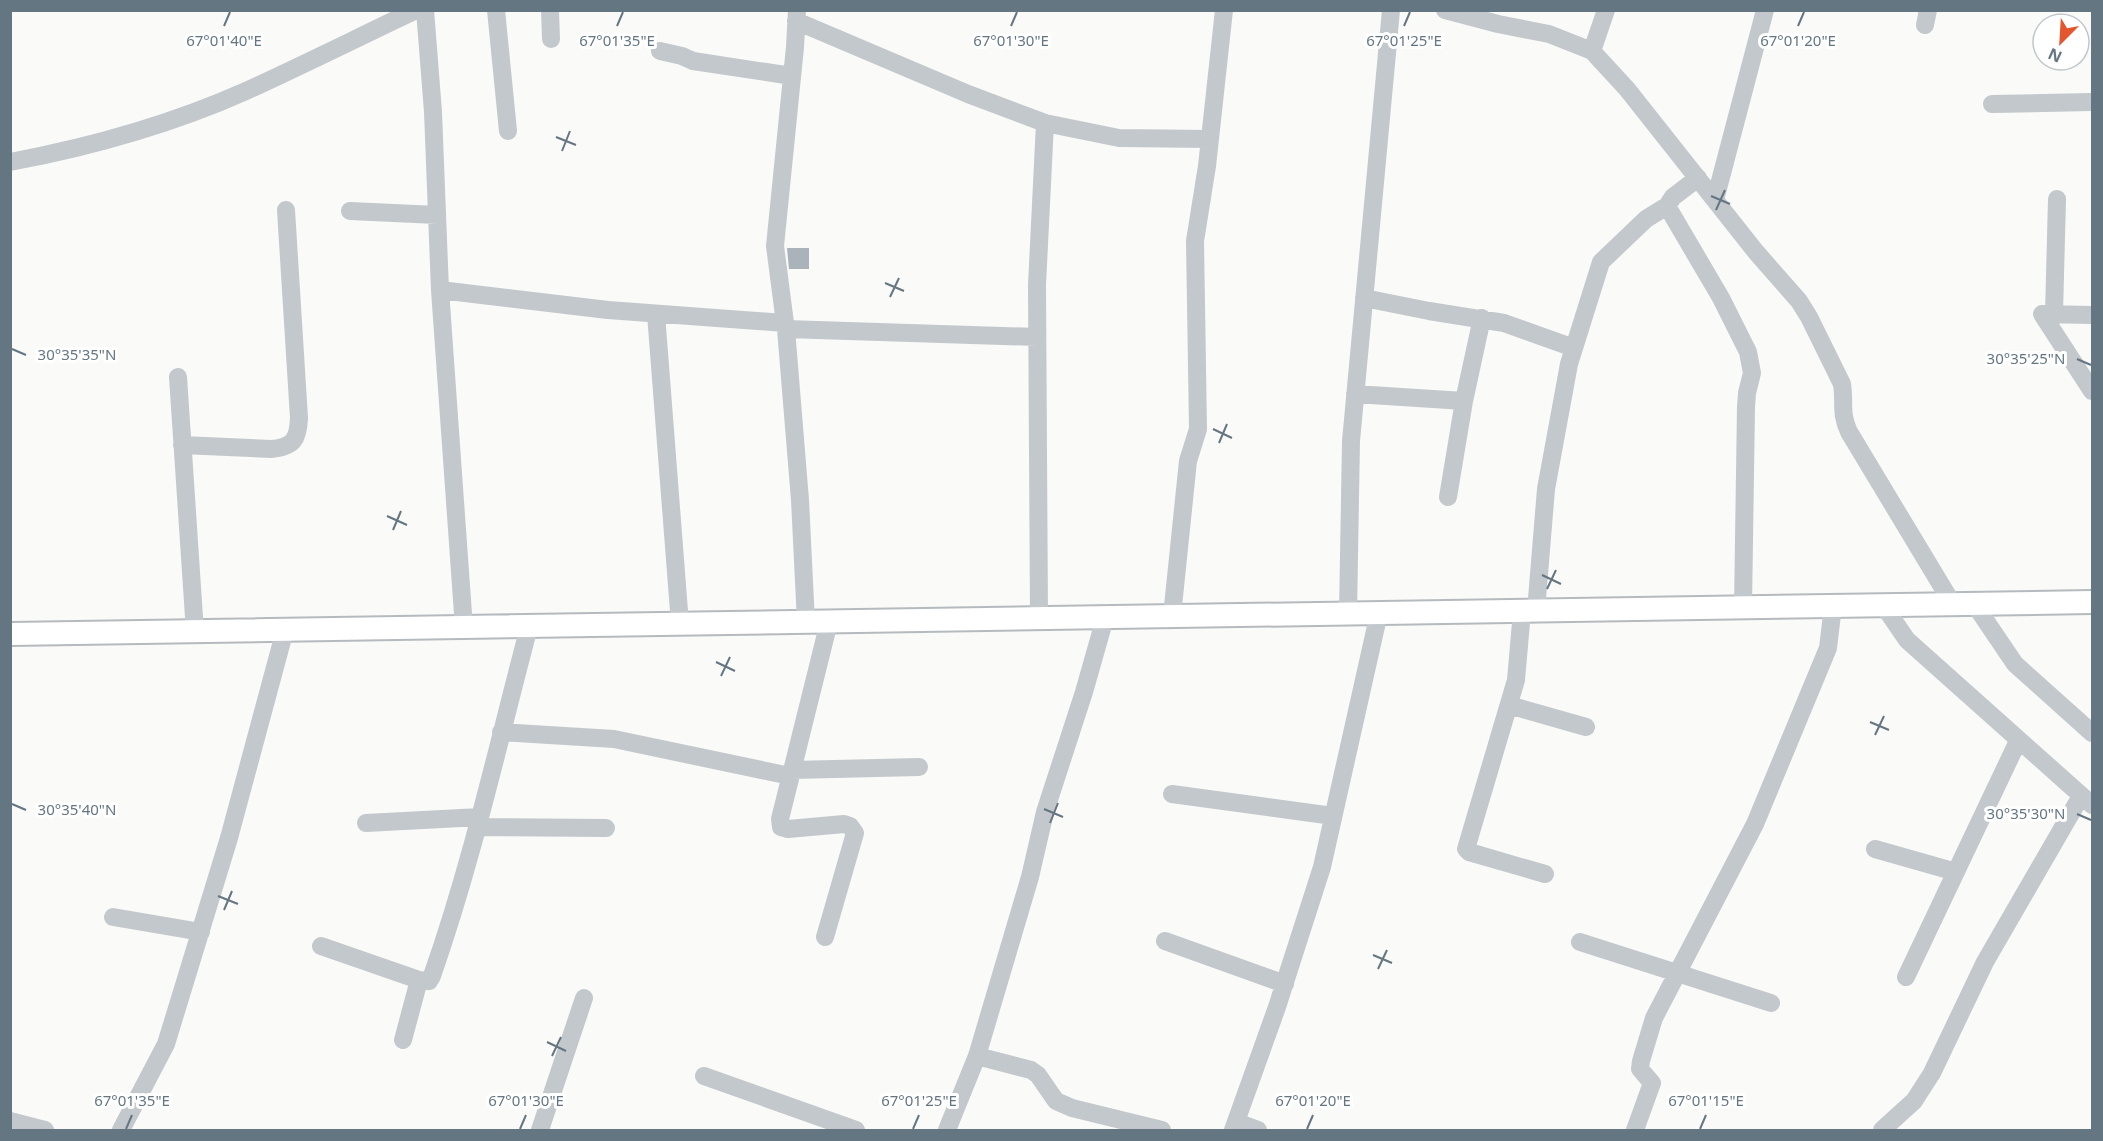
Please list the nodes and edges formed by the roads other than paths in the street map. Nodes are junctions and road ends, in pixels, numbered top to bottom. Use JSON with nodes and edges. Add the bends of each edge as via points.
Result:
{"nodes":[{"id":1,"x":416,"y":10,"type":"edge"},
{"id":2,"x":425,"y":10,"type":"edge"},
{"id":3,"x":496,"y":10,"type":"edge"},
{"id":4,"x":550,"y":10,"type":"edge"},
{"id":5,"x":1224,"y":10,"type":"edge"},
{"id":6,"x":1391,"y":10,"type":"edge"},
{"id":7,"x":1445,"y":10,"type":"edge"},
{"id":8,"x":1606,"y":10,"type":"edge"},
{"id":9,"x":1765,"y":10,"type":"edge"},
{"id":10,"x":797,"y":16,"type":"edge"},
{"id":11,"x":550,"y":39,"type":"dead end"},
{"id":12,"x":660,"y":51,"type":"dead end"},
{"id":13,"x":1592,"y":51,"type":"junction"},
{"id":14,"x":792,"y":76,"type":"junction"},
{"id":15,"x":2092,"y":102,"type":"edge"},
{"id":16,"x":1992,"y":104,"type":"dead end"},
{"id":17,"x":1045,"y":123,"type":"junction"},
{"id":18,"x":508,"y":131,"type":"dead end"},
{"id":19,"x":1210,"y":139,"type":"junction"},
{"id":20,"x":10,"y":162,"type":"edge"},
{"id":21,"x":1695,"y":180,"type":"junction"},
{"id":22,"x":2057,"y":199,"type":"dead end"},
{"id":23,"x":1715,"y":200,"type":"junction"},
{"id":24,"x":1670,"y":202,"type":"junction"},
{"id":25,"x":285,"y":210,"type":"dead end"},
{"id":26,"x":350,"y":211,"type":"dead end"},
{"id":27,"x":437,"y":215,"type":"junction"},
{"id":28,"x":440,"y":290,"type":"junction"},
{"id":29,"x":1364,"y":298,"type":"junction"},
{"id":30,"x":656,"y":314,"type":"junction"},
{"id":31,"x":2054,"y":314,"type":"junction"},
{"id":32,"x":2092,"y":315,"type":"edge"},
{"id":33,"x":1482,"y":318,"type":"junction"},
{"id":34,"x":786,"y":326,"type":"junction"},
{"id":35,"x":1037,"y":337,"type":"junction"},
{"id":36,"x":1574,"y":348,"type":"junction"},
{"id":37,"x":178,"y":377,"type":"dead end"},
{"id":38,"x":2092,"y":391,"type":"edge"},
{"id":39,"x":1355,"y":394,"type":"junction"},
{"id":40,"x":1464,"y":401,"type":"junction"},
{"id":41,"x":182,"y":445,"type":"junction"},
{"id":42,"x":1448,"y":497,"type":"dead end"},
{"id":43,"x":2092,"y":602,"type":"edge"},
{"id":44,"x":1963,"y":603,"type":"junction"},
{"id":45,"x":1883,"y":605,"type":"junction"},
{"id":46,"x":1833,"y":606,"type":"junction"},
{"id":47,"x":1743,"y":607,"type":"junction"},
{"id":48,"x":1529,"y":611,"type":"junction"},
{"id":49,"x":1379,"y":613,"type":"junction"},
{"id":50,"x":1348,"y":614,"type":"junction"},
{"id":51,"x":1172,"y":616,"type":"junction"},
{"id":52,"x":1039,"y":618,"type":"junction"},
{"id":53,"x":1105,"y":618,"type":"junction"},
{"id":54,"x":806,"y":622,"type":"junction"},
{"id":55,"x":829,"y":622,"type":"junction"},
{"id":56,"x":681,"y":624,"type":"junction"},
{"id":57,"x":464,"y":627,"type":"junction"},
{"id":58,"x":529,"y":627,"type":"junction"},
{"id":59,"x":285,"y":630,"type":"junction"},
{"id":60,"x":195,"y":632,"type":"junction"},
{"id":61,"x":10,"y":634,"type":"edge"},
{"id":62,"x":1509,"y":705,"type":"junction"},
{"id":63,"x":1586,"y":727,"type":"dead end"},
{"id":64,"x":501,"y":732,"type":"junction"},
{"id":65,"x":2092,"y":733,"type":"edge"},
{"id":66,"x":2018,"y":741,"type":"junction"},
{"id":67,"x":919,"y":767,"type":"dead end"},
{"id":68,"x":791,"y":773,"type":"junction"},
{"id":69,"x":1172,"y":794,"type":"dead end"},
{"id":70,"x":2087,"y":800,"type":"edge"},
{"id":71,"x":1333,"y":816,"type":"junction"},
{"id":72,"x":479,"y":822,"type":"junction"},
{"id":73,"x":366,"y":823,"type":"dead end"},
{"id":74,"x":606,"y":828,"type":"dead end"},
{"id":75,"x":1875,"y":849,"type":"dead end"},
{"id":76,"x":1956,"y":872,"type":"junction"},
{"id":77,"x":1545,"y":874,"type":"dead end"},
{"id":78,"x":114,"y":917,"type":"dead end"},
{"id":79,"x":201,"y":932,"type":"junction"},
{"id":80,"x":825,"y":937,"type":"dead end"},
{"id":81,"x":1165,"y":941,"type":"dead end"},
{"id":82,"x":1580,"y":942,"type":"dead end"},
{"id":83,"x":321,"y":946,"type":"dead end"},
{"id":84,"x":1678,"y":972,"type":"junction"},
{"id":85,"x":1906,"y":977,"type":"dead end"},
{"id":86,"x":419,"y":980,"type":"junction"},
{"id":87,"x":1285,"y":984,"type":"junction"},
{"id":88,"x":584,"y":998,"type":"dead end"},
{"id":89,"x":1771,"y":1003,"type":"dead end"},
{"id":90,"x":403,"y":1040,"type":"dead end"},
{"id":91,"x":978,"y":1056,"type":"junction"},
{"id":92,"x":704,"y":1076,"type":"dead end"},
{"id":93,"x":10,"y":1121,"type":"edge"},
{"id":94,"x":1235,"y":1126,"type":"edge"},
{"id":95,"x":1141,"y":1128,"type":"edge"},
{"id":96,"x":45,"y":1131,"type":"edge"},
{"id":97,"x":122,"y":1131,"type":"edge"},
{"id":98,"x":540,"y":1131,"type":"edge"},
{"id":99,"x":856,"y":1131,"type":"edge"},
{"id":100,"x":947,"y":1131,"type":"edge"},
{"id":101,"x":1162,"y":1131,"type":"edge"},
{"id":102,"x":1258,"y":1131,"type":"edge"},
{"id":103,"x":1635,"y":1131,"type":"edge"},
{"id":104,"x":1882,"y":1131,"type":"edge"}],
"edges":[{"from":1,"to":20,"type":"street","via":[[245,91],[182,116],[63,152]]},
{"from":2,"to":27,"type":"street"},
{"from":3,"to":18,"type":"street"},
{"from":4,"to":11,"type":"street"},
{"from":5,"to":19,"type":"street"},
{"from":6,"to":29,"type":"street"},
{"from":7,"to":13,"type":"street","via":[[1549,34]]},
{"from":8,"to":13,"type":"street"},
{"from":9,"to":23,"type":"street"},
{"from":10,"to":14,"type":"street"},
{"from":10,"to":17,"type":"street","via":[[968,94]]},
{"from":12,"to":14,"type":"street","via":[[693,61]]},
{"from":13,"to":21,"type":"street","via":[[1627,89]]},
{"from":14,"to":34,"type":"street","via":[[776,246]]},
{"from":15,"to":16,"type":"street"},
{"from":17,"to":19,"type":"street","via":[[1119,138]]},
{"from":17,"to":35,"type":"street"},
{"from":19,"to":51,"type":"street","via":[[1195,241],[1198,429],[1188,460]]},
{"from":21,"to":23,"type":"street"},
{"from":21,"to":24,"type":"street"},
{"from":22,"to":31,"type":"street"},
{"from":23,"to":44,"type":"street","via":[[1809,317],[1842,384],[1843,419],[1849,432]]},
{"from":24,"to":36,"type":"street","via":[[1601,262]]},
{"from":24,"to":47,"type":"street","via":[[1748,352],[1752,373],[1746,407]]},
{"from":25,"to":41,"type":"street","via":[[299,418],[296,438],[283,448],[271,449]]},
{"from":26,"to":27,"type":"street"},
{"from":27,"to":28,"type":"street"},
{"from":28,"to":30,"type":"street"},
{"from":28,"to":57,"type":"street"},
{"from":29,"to":33,"type":"street"},
{"from":29,"to":39,"type":"street"},
{"from":30,"to":34,"type":"street"},
{"from":30,"to":56,"type":"street"},
{"from":31,"to":32,"type":"street"},
{"from":31,"to":38,"type":"street","via":[[2042,314]]},
{"from":33,"to":36,"type":"street","via":[[1504,322]]},
{"from":33,"to":40,"type":"street"},
{"from":34,"to":35,"type":"street"},
{"from":34,"to":54,"type":"street"},
{"from":35,"to":52,"type":"street"},
{"from":36,"to":48,"type":"street","via":[[1546,489]]},
{"from":37,"to":41,"type":"street"},
{"from":39,"to":40,"type":"street"},
{"from":39,"to":50,"type":"street"},
{"from":40,"to":42,"type":"street"},
{"from":41,"to":60,"type":"street"},
{"from":43,"to":44,"type":"main road"},
{"from":44,"to":45,"type":"main road"},
{"from":44,"to":65,"type":"street","via":[[2015,664]]},
{"from":45,"to":46,"type":"main road"},
{"from":45,"to":66,"type":"street","via":[[1907,640]]},
{"from":46,"to":47,"type":"main road"},
{"from":46,"to":84,"type":"street","via":[[1828,648],[1759,813]]},
{"from":47,"to":48,"type":"main road"},
{"from":48,"to":49,"type":"main road"},
{"from":48,"to":62,"type":"street"},
{"from":49,"to":50,"type":"main road"},
{"from":49,"to":71,"type":"street"},
{"from":50,"to":51,"type":"main road"},
{"from":51,"to":53,"type":"main road"},
{"from":52,"to":53,"type":"main road"},
{"from":52,"to":55,"type":"main road"},
{"from":53,"to":91,"type":"street","via":[[1045,812]]},
{"from":54,"to":55,"type":"main road"},
{"from":54,"to":56,"type":"main road"},
{"from":55,"to":68,"type":"street"},
{"from":56,"to":58,"type":"main road"},
{"from":57,"to":58,"type":"main road"},
{"from":57,"to":59,"type":"main road"},
{"from":58,"to":64,"type":"street"},
{"from":59,"to":60,"type":"main road"},
{"from":59,"to":79,"type":"street"},
{"from":60,"to":61,"type":"main road"},
{"from":62,"to":63,"type":"street"},
{"from":62,"to":77,"type":"street","via":[[1466,849]]},
{"from":64,"to":68,"type":"street","via":[[614,739]]},
{"from":64,"to":72,"type":"street"},
{"from":66,"to":70,"type":"street"},
{"from":66,"to":76,"type":"street"},
{"from":67,"to":68,"type":"street"},
{"from":68,"to":80,"type":"street","via":[[781,827],[844,824],[855,833]]},
{"from":69,"to":71,"type":"street"},
{"from":70,"to":104,"type":"street","via":[[1985,962],[1932,1073],[1914,1101]]},
{"from":71,"to":87,"type":"street","via":[[1322,867]]},
{"from":72,"to":73,"type":"street"},
{"from":72,"to":74,"type":"street"},
{"from":72,"to":86,"type":"street","via":[[432,976],[429,981]]},
{"from":75,"to":76,"type":"street"},
{"from":76,"to":85,"type":"street"},
{"from":78,"to":79,"type":"street"},
{"from":79,"to":97,"type":"street","via":[[166,1044]]},
{"from":81,"to":87,"type":"street"},
{"from":82,"to":84,"type":"street"},
{"from":83,"to":86,"type":"street"},
{"from":84,"to":89,"type":"street"},
{"from":84,"to":103,"type":"street","via":[[1654,1018],[1641,1061],[1640,1069],[1652,1083]]},
{"from":86,"to":90,"type":"street"},
{"from":87,"to":94,"type":"street"},
{"from":88,"to":98,"type":"street"},
{"from":91,"to":95,"type":"street","via":[[1031,1070],[1056,1101]]},
{"from":91,"to":100,"type":"street"},
{"from":92,"to":99,"type":"street"},
{"from":93,"to":96,"type":"street"},
{"from":94,"to":102,"type":"street"},
{"from":95,"to":101,"type":"street"}]}
